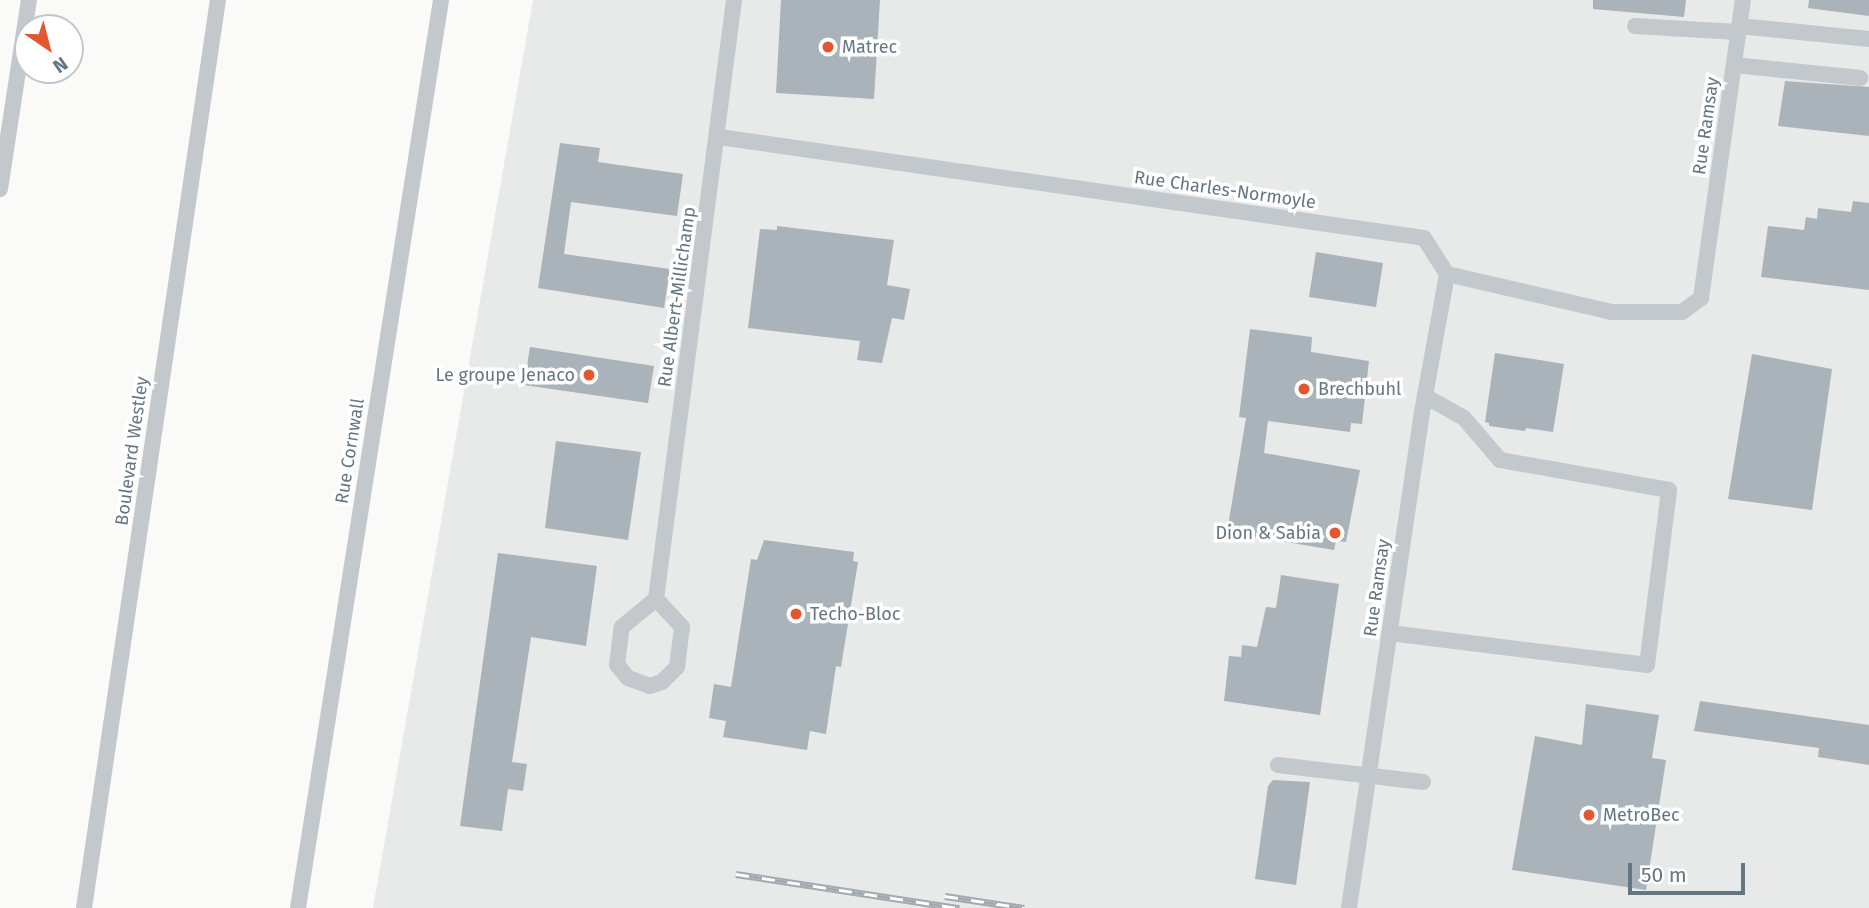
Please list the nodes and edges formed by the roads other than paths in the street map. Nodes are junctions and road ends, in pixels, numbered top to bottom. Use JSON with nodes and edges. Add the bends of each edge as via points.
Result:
{"nodes":[{"id":1,"x":29,"y":0,"type":"edge"},
{"id":2,"x":218,"y":0,"type":"edge"},
{"id":3,"x":441,"y":0,"type":"edge"},
{"id":4,"x":734,"y":0,"type":"edge"},
{"id":5,"x":1743,"y":0,"type":"edge"},
{"id":6,"x":1635,"y":26,"type":"dead end"},
{"id":7,"x":1739,"y":29,"type":"junction"},
{"id":8,"x":1869,"y":39,"type":"edge"},
{"id":9,"x":1734,"y":65,"type":"junction"},
{"id":10,"x":1860,"y":78,"type":"dead end"},
{"id":11,"x":719,"y":136,"type":"junction"},
{"id":12,"x":0,"y":190,"type":"edge"},
{"id":13,"x":1447,"y":275,"type":"junction"},
{"id":14,"x":1425,"y":396,"type":"junction"},
{"id":15,"x":656,"y":599,"type":"junction"},
{"id":16,"x":1390,"y":633,"type":"junction"},
{"id":17,"x":1278,"y":765,"type":"dead end"},
{"id":18,"x":1368,"y":774,"type":"junction"},
{"id":19,"x":1423,"y":782,"type":"dead end"},
{"id":20,"x":84,"y":908,"type":"edge"},
{"id":21,"x":298,"y":908,"type":"edge"},
{"id":22,"x":1349,"y":908,"type":"edge"}],
"edges":[{"from":1,"to":12,"type":"street"},
{"from":2,"to":20,"type":"street","name":"Boulevard Westley"},
{"from":3,"to":21,"type":"street","name":"Rue Cornwall"},
{"from":4,"to":11,"type":"street","name":"Rue Albert-Millichamp"},
{"from":5,"to":7,"type":"street","name":"Rue Ramsay"},
{"from":6,"to":7,"type":"street"},
{"from":7,"to":8,"type":"street"},
{"from":7,"to":9,"type":"street","name":"Rue Ramsay"},
{"from":9,"to":10,"type":"street"},
{"from":9,"to":13,"type":"street","name":"Rue Ramsay","via":[[1701,298],[1682,312],[1611,312]]},
{"from":11,"to":13,"type":"street","name":"Rue Charles-Normoyle","via":[[1424,238]]},
{"from":11,"to":15,"type":"street","name":"Rue Albert-Millichamp"},
{"from":13,"to":14,"type":"street","name":"Rue Ramsay"},
{"from":14,"to":16,"type":"street","name":"Rue Ramsay"},
{"from":14,"to":16,"type":"street","via":[[1464,418],[1500,460],[1670,490],[1647,665]]},
{"from":15,"to":15,"type":"street","via":[[622,627],[617,665],[628,678],[650,686],[662,682],[677,667],[682,627]]},
{"from":16,"to":18,"type":"street","name":"Rue Ramsay"},
{"from":17,"to":18,"type":"street"},
{"from":18,"to":19,"type":"street"},
{"from":18,"to":22,"type":"street","name":"Rue Ramsay"}]}
